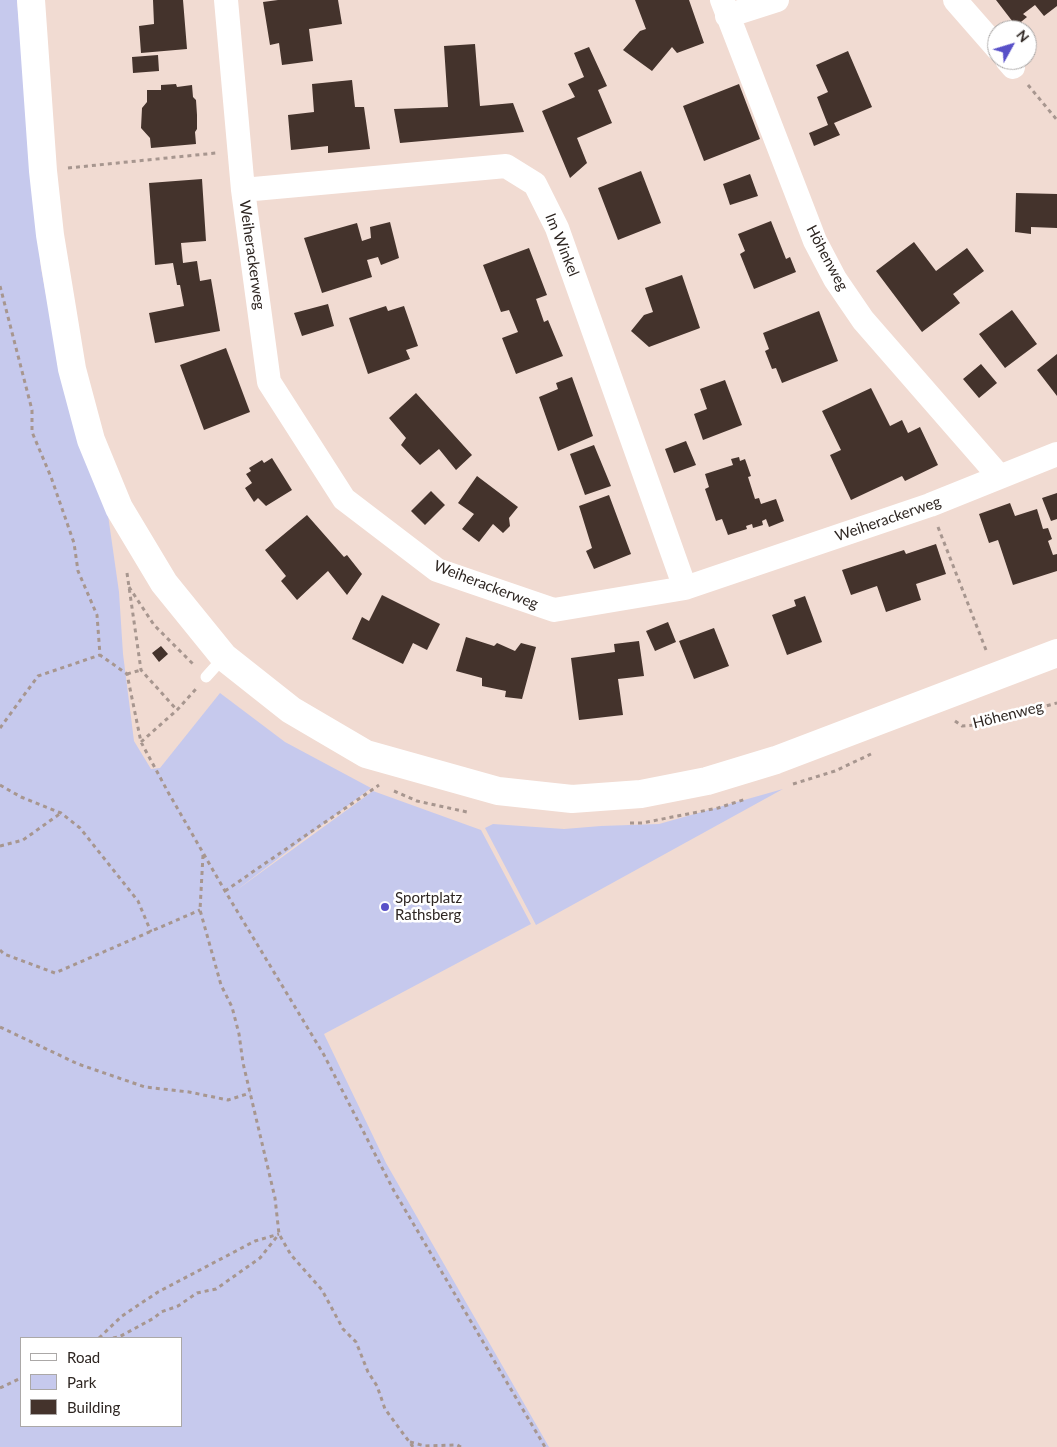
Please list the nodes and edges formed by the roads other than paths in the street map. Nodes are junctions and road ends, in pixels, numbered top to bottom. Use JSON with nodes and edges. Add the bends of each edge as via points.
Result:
{"nodes":[{"id":1,"x":31,"y":0,"type":"edge"},
{"id":2,"x":226,"y":0,"type":"edge"},
{"id":3,"x":777,"y":0,"type":"edge"},
{"id":4,"x":955,"y":0,"type":"edge"},
{"id":5,"x":725,"y":8,"type":"edge"},
{"id":6,"x":987,"y":37,"type":"edge"},
{"id":7,"x":243,"y":190,"type":"junction"},
{"id":8,"x":1057,"y":454,"type":"edge"},
{"id":9,"x":999,"y":476,"type":"junction"},
{"id":10,"x":685,"y":588,"type":"junction"},
{"id":11,"x":1057,"y":653,"type":"edge"},
{"id":12,"x":224,"y":657,"type":"junction"},
{"id":13,"x":206,"y":677,"type":"road end"}],
"edges":[{"from":1,"to":12,"type":"street","via":[[50,235],[72,369],[91,440],[119,508],[164,583]]},
{"from":2,"to":7,"type":"street","name":"Weiherackerweg"},
{"from":3,"to":5,"type":"street"},
{"from":4,"to":6,"type":"street"},
{"from":5,"to":9,"type":"street","name":"Höhenweg","via":[[815,241],[835,279],[862,320]]},
{"from":7,"to":10,"type":"street","name":"Weiherackerweg","via":[[269,382],[344,499],[436,570],[554,610]]},
{"from":7,"to":10,"type":"street","name":"Im Winkel","via":[[506,166],[535,184],[557,228]]},
{"from":8,"to":9,"type":"street","name":"Weiherackerweg"},
{"from":9,"to":10,"type":"street","name":"Weiherackerweg","via":[[930,505]]},
{"from":11,"to":12,"type":"street","via":[[776,760],[707,781],[641,794],[572,799],[498,791],[366,754],[291,710]]},
{"from":12,"to":13,"type":"lane"}]}
